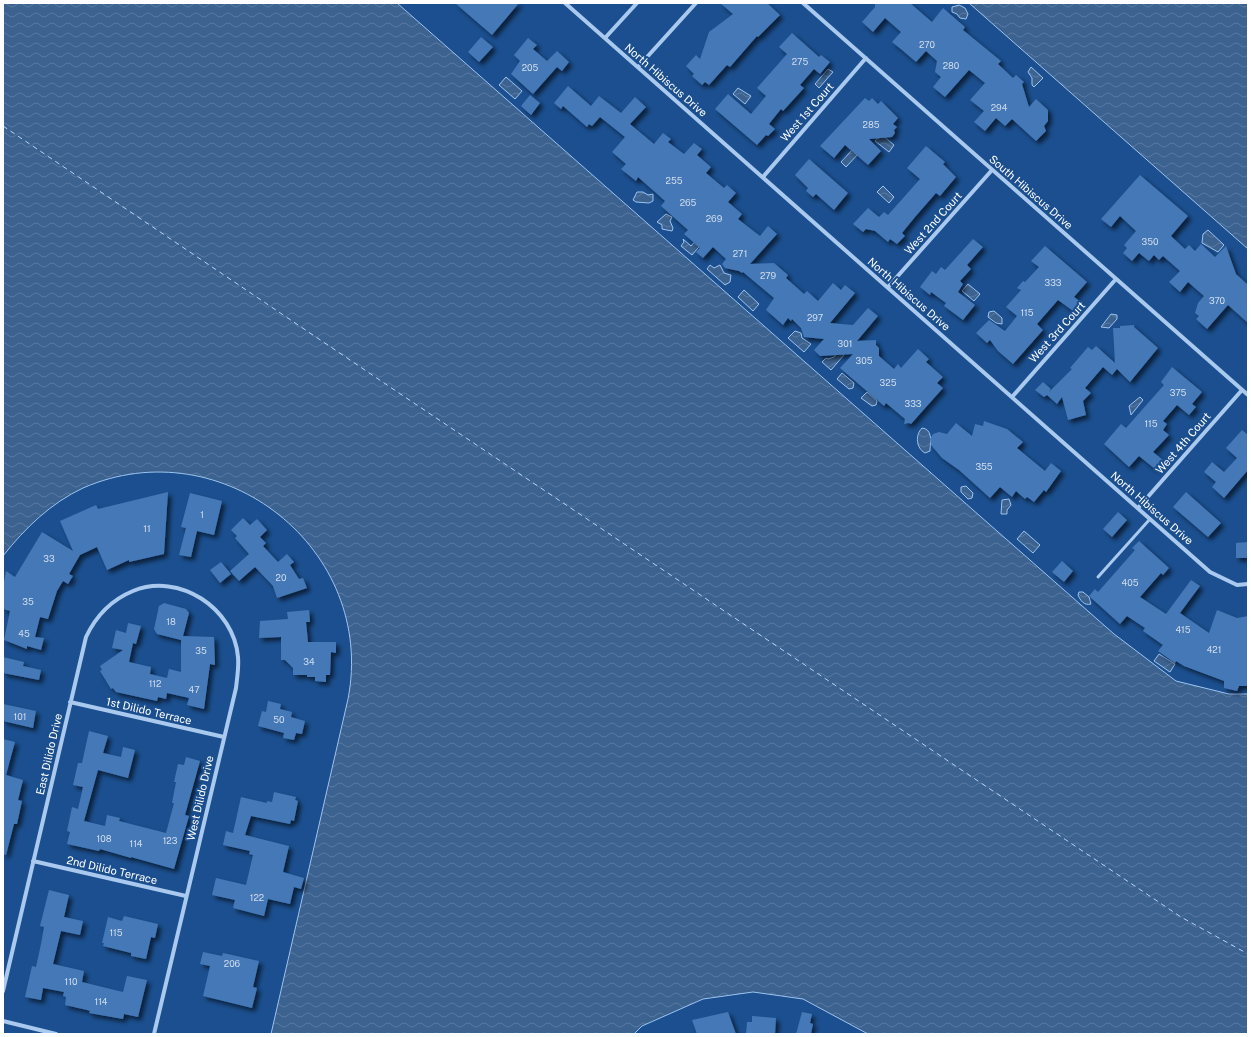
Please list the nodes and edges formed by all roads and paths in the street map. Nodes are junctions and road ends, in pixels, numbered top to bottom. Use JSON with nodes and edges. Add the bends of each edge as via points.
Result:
{"nodes":[{"id":1,"x":565,"y":3,"type":"edge"},
{"id":2,"x":637,"y":3,"type":"edge"},
{"id":3,"x":696,"y":3,"type":"edge"},
{"id":4,"x":803,"y":3,"type":"edge"},
{"id":5,"x":605,"y":38,"type":"junction"},
{"id":6,"x":866,"y":58,"type":"junction"},
{"id":7,"x":638,"y":67,"type":"junction"},
{"id":8,"x":992,"y":170,"type":"junction"},
{"id":9,"x":763,"y":177,"type":"junction"},
{"id":10,"x":1116,"y":279,"type":"junction"},
{"id":11,"x":888,"y":287,"type":"junction"},
{"id":12,"x":1242,"y":390,"type":"junction"},
{"id":13,"x":1248,"y":395,"type":"edge"},
{"id":14,"x":1012,"y":396,"type":"junction"},
{"id":15,"x":1138,"y":508,"type":"junction"},
{"id":16,"x":1150,"y":519,"type":"junction"},
{"id":17,"x":1098,"y":577,"type":"dead end"},
{"id":18,"x":1248,"y":584,"type":"edge"},
{"id":19,"x":182,"y":590,"type":"joint"},
{"id":20,"x":70,"y":702,"type":"junction"},
{"id":21,"x":224,"y":737,"type":"junction"},
{"id":22,"x":33,"y":861,"type":"junction"},
{"id":23,"x":186,"y":896,"type":"junction"},
{"id":24,"x":3,"y":991,"type":"edge"},
{"id":25,"x":3,"y":1021,"type":"edge"},
{"id":26,"x":56,"y":1034,"type":"edge"},
{"id":27,"x":154,"y":1034,"type":"edge"}],
"edges":[{"from":1,"to":5,"type":"street","name":"North Hibiscus Drive"},
{"from":2,"to":5,"type":"street"},
{"from":3,"to":7,"type":"street"},
{"from":4,"to":6,"type":"street","name":"South Hibiscus Drive"},
{"from":5,"to":7,"type":"street","name":"North Hibiscus Drive"},
{"from":6,"to":8,"type":"street","name":"South Hibiscus Drive"},
{"from":6,"to":9,"type":"street","name":"West 1st Court"},
{"from":7,"to":9,"type":"street","name":"North Hibiscus Drive"},
{"from":8,"to":10,"type":"street","name":"South Hibiscus Drive"},
{"from":8,"to":11,"type":"street","name":"West 2nd Court"},
{"from":9,"to":11,"type":"street","name":"North Hibiscus Drive"},
{"from":10,"to":12,"type":"street","name":"South Hibiscus Drive"},
{"from":10,"to":14,"type":"street","name":"West 3rd Court"},
{"from":11,"to":14,"type":"street","name":"North Hibiscus Drive"},
{"from":12,"to":13,"type":"street","name":"South Hibiscus Drive"},
{"from":12,"to":15,"type":"street","name":"West 4th Court"},
{"from":14,"to":15,"type":"street","name":"North Hibiscus Drive"},
{"from":15,"to":16,"type":"street","name":"North Hibiscus Drive"},
{"from":16,"to":17,"type":"lane"},
{"from":16,"to":18,"type":"street","name":"North Hibiscus Drive","via":[[1210,572],[1237,585]]},
{"from":19,"to":20,"type":"street","name":"East Dilido Drive","via":[[141,588],[107,606],[94,621],[86,637]]},
{"from":19,"to":21,"type":"street","name":"West Dilido Drive","via":[[216,609],[228,626],[236,647],[238,676]]},
{"from":20,"to":21,"type":"street","name":"1st Dilido Terrace"},
{"from":20,"to":22,"type":"street","name":"East Dilido Drive"},
{"from":21,"to":23,"type":"street","name":"West Dilido Drive"},
{"from":22,"to":23,"type":"street","name":"2nd Dilido Terrace"},
{"from":22,"to":24,"type":"street","name":"East Dilido Drive"},
{"from":23,"to":27,"type":"street","name":"West Dilido Drive"},
{"from":25,"to":26,"type":"street"}]}
